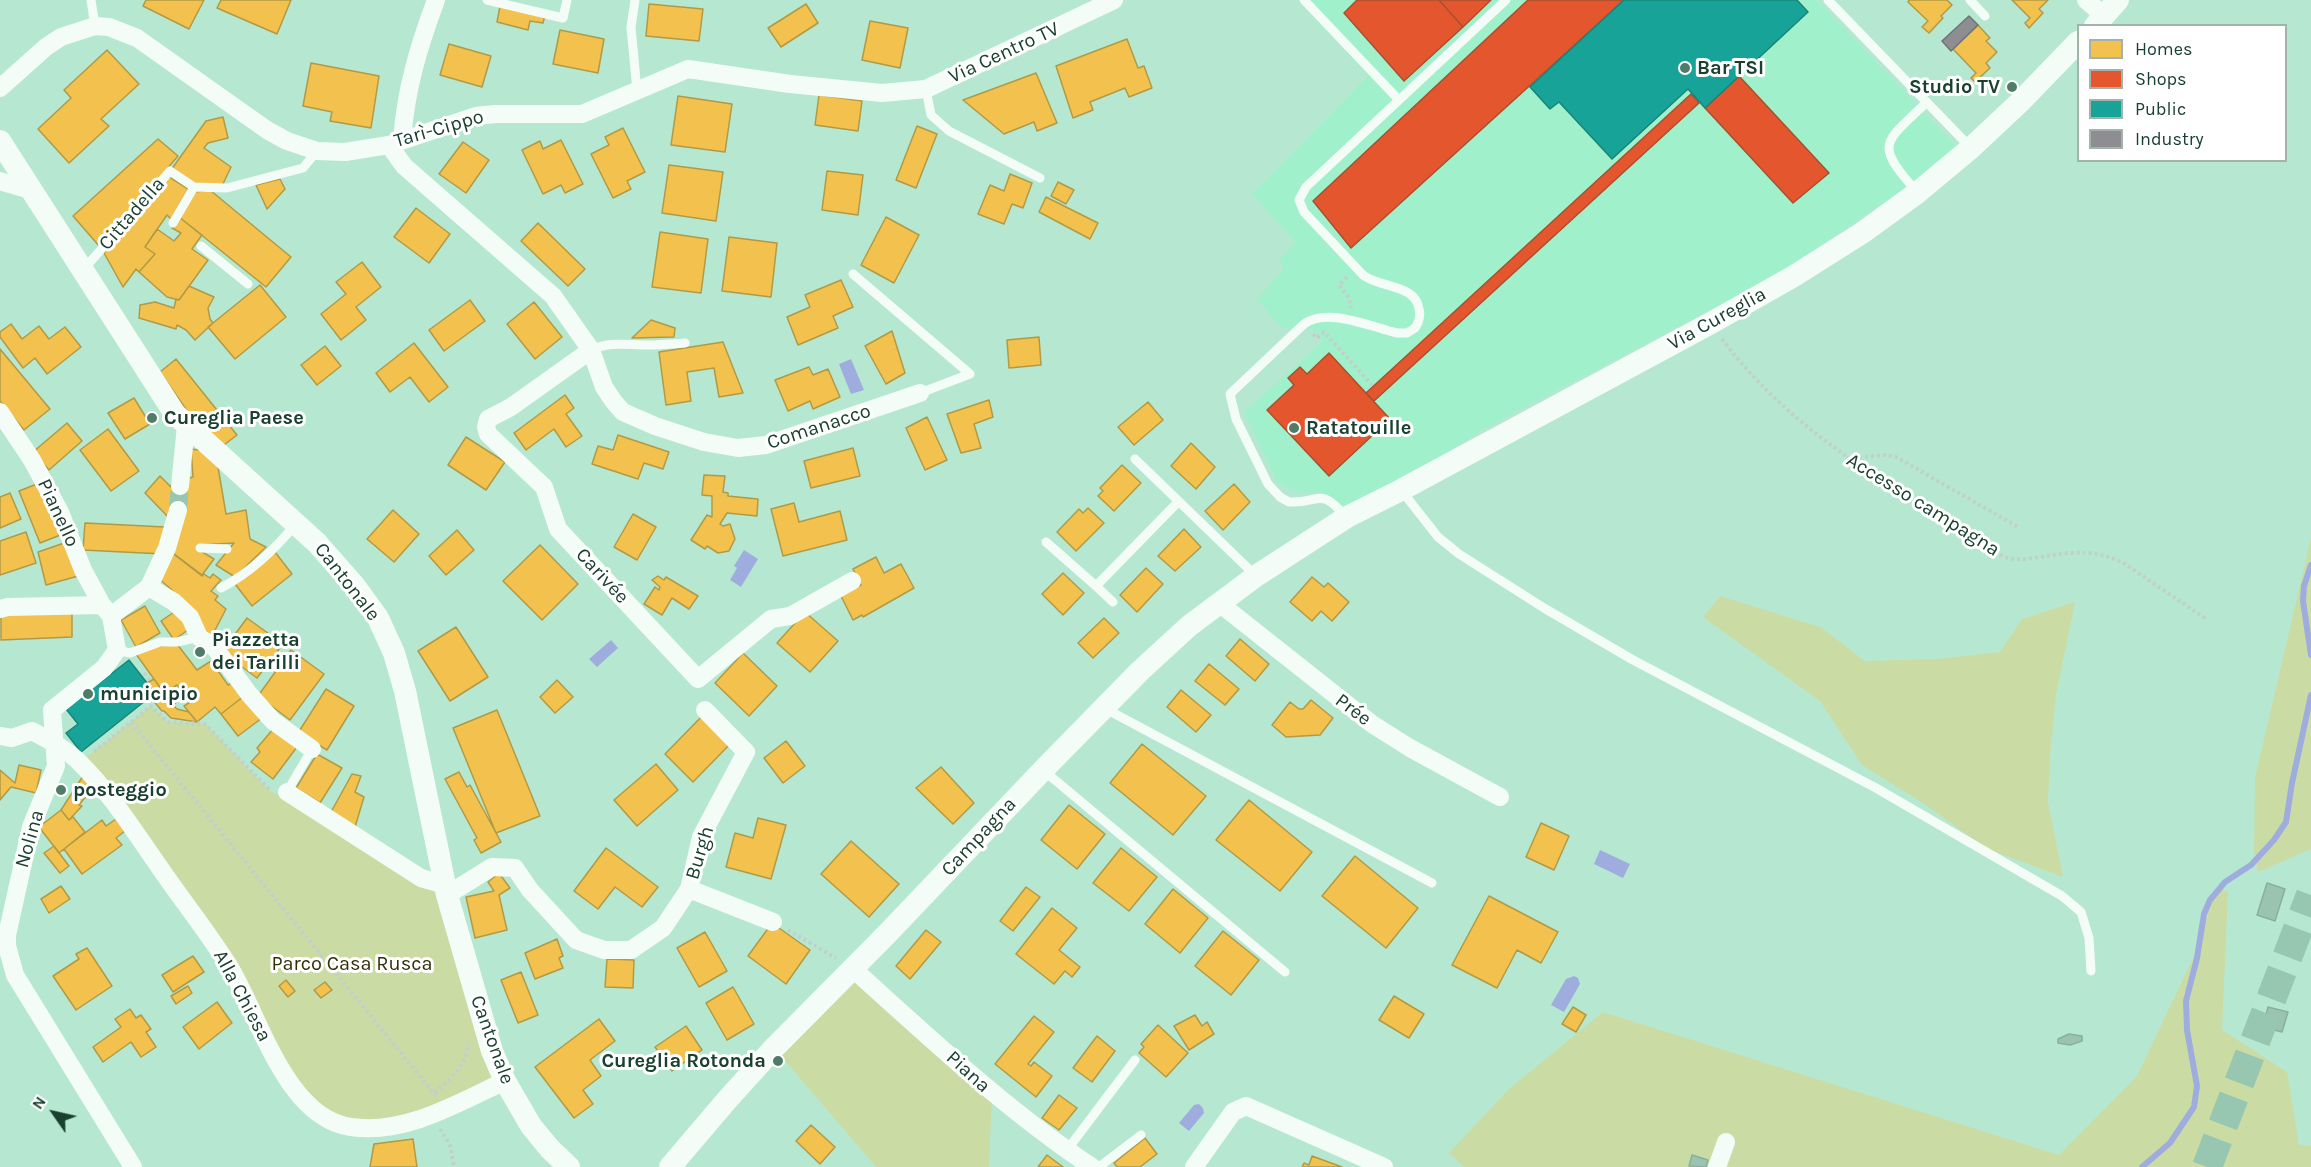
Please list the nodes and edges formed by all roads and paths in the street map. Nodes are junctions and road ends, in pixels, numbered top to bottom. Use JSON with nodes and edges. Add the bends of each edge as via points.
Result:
{"nodes":[{"id":1,"x":91,"y":0,"type":"edge"},
{"id":2,"x":436,"y":0,"type":"edge"},
{"id":3,"x":487,"y":0,"type":"edge"},
{"id":4,"x":567,"y":0,"type":"edge"},
{"id":5,"x":635,"y":0,"type":"edge"},
{"id":6,"x":1114,"y":0,"type":"edge"},
{"id":7,"x":1304,"y":0,"type":"edge"},
{"id":8,"x":1506,"y":0,"type":"edge"},
{"id":9,"x":1828,"y":0,"type":"edge"},
{"id":10,"x":1970,"y":0,"type":"edge"},
{"id":11,"x":2086,"y":0,"type":"edge"},
{"id":12,"x":2106,"y":14,"type":"edge"},
{"id":13,"x":1985,"y":16,"type":"dead end"},
{"id":14,"x":95,"y":26,"type":"junction"},
{"id":15,"x":2077,"y":44,"type":"edge"},
{"id":16,"x":0,"y":88,"type":"edge"},
{"id":17,"x":926,"y":89,"type":"junction"},
{"id":18,"x":637,"y":91,"type":"junction"},
{"id":19,"x":1399,"y":100,"type":"junction"},
{"id":20,"x":1927,"y":102,"type":"junction"},
{"id":21,"x":0,"y":141,"type":"edge"},
{"id":22,"x":396,"y":142,"type":"junction"},
{"id":23,"x":1971,"y":148,"type":"junction"},
{"id":24,"x":316,"y":151,"type":"junction"},
{"id":25,"x":1040,"y":178,"type":"dead end"},
{"id":26,"x":0,"y":181,"type":"edge"},
{"id":27,"x":194,"y":188,"type":"junction"},
{"id":28,"x":30,"y":190,"type":"junction"},
{"id":29,"x":1917,"y":193,"type":"junction"},
{"id":30,"x":173,"y":223,"type":"dead end"},
{"id":31,"x":201,"y":246,"type":"dead end"},
{"id":32,"x":82,"y":270,"type":"junction"},
{"id":33,"x":853,"y":274,"type":"dead end"},
{"id":34,"x":1348,"y":276,"type":"dead end"},
{"id":35,"x":248,"y":284,"type":"dead end"},
{"id":36,"x":1345,"y":292,"type":"dead end"},
{"id":37,"x":1711,"y":323,"type":"junction"},
{"id":38,"x":1304,"y":324,"type":"junction"},
{"id":39,"x":685,"y":343,"type":"dead end"},
{"id":40,"x":591,"y":350,"type":"junction"},
{"id":41,"x":1374,"y":387,"type":"dead end"},
{"id":42,"x":920,"y":393,"type":"joint"},
{"id":43,"x":0,"y":412,"type":"edge"},
{"id":44,"x":186,"y":426,"type":"junction"},
{"id":45,"x":1847,"y":458,"type":"junction"},
{"id":46,"x":1135,"y":459,"type":"dead end"},
{"id":47,"x":180,"y":486,"type":"tunnel mouth"},
{"id":48,"x":1401,"y":490,"type":"junction"},
{"id":49,"x":1178,"y":502,"type":"junction"},
{"id":50,"x":178,"y":510,"type":"tunnel mouth"},
{"id":51,"x":1347,"y":517,"type":"junction"},
{"id":52,"x":297,"y":523,"type":"junction"},
{"id":53,"x":2020,"y":528,"type":"dead end"},
{"id":54,"x":1315,"y":539,"type":"joint"},
{"id":55,"x":1046,"y":542,"type":"dead end"},
{"id":56,"x":200,"y":548,"type":"dead end"},
{"id":57,"x":227,"y":549,"type":"dead end"},
{"id":58,"x":1256,"y":576,"type":"junction"},
{"id":59,"x":852,"y":581,"type":"dead end"},
{"id":60,"x":1096,"y":586,"type":"junction"},
{"id":61,"x":149,"y":587,"type":"junction"},
{"id":62,"x":221,"y":588,"type":"dead end"},
{"id":63,"x":1113,"y":602,"type":"dead end"},
{"id":64,"x":1219,"y":603,"type":"junction"},
{"id":65,"x":0,"y":609,"type":"edge"},
{"id":66,"x":107,"y":611,"type":"junction"},
{"id":67,"x":2206,"y":619,"type":"dead end"},
{"id":68,"x":199,"y":637,"type":"junction"},
{"id":69,"x":117,"y":650,"type":"junction"},
{"id":70,"x":144,"y":673,"type":"dead end"},
{"id":71,"x":150,"y":681,"type":"dead end"},
{"id":72,"x":151,"y":699,"type":"dead end"},
{"id":73,"x":151,"y":706,"type":"junction"},
{"id":74,"x":1104,"y":708,"type":"junction"},
{"id":75,"x":705,"y":710,"type":"dead end"},
{"id":76,"x":131,"y":722,"type":"junction"},
{"id":77,"x":0,"y":736,"type":"edge"},
{"id":78,"x":56,"y":744,"type":"junction"},
{"id":79,"x":312,"y":749,"type":"joint"},
{"id":80,"x":80,"y":762,"type":"junction"},
{"id":81,"x":1043,"y":770,"type":"junction"},
{"id":82,"x":287,"y":792,"type":"junction"},
{"id":83,"x":1500,"y":797,"type":"dead end"},
{"id":84,"x":1432,"y":883,"type":"dead end"},
{"id":85,"x":689,"y":889,"type":"junction"},
{"id":86,"x":446,"y":890,"type":"junction"},
{"id":87,"x":4,"y":917,"type":"edge"},
{"id":88,"x":773,"y":922,"type":"joint"},
{"id":89,"x":815,"y":945,"type":"dead end"},
{"id":90,"x":852,"y":968,"type":"junction"},
{"id":91,"x":2091,"y":971,"type":"dead end"},
{"id":92,"x":1285,"y":972,"type":"dead end"},
{"id":93,"x":465,"y":1033,"type":"dead end"},
{"id":94,"x":1135,"y":1060,"type":"dead end"},
{"id":95,"x":505,"y":1081,"type":"junction"},
{"id":96,"x":434,"y":1094,"type":"junction"},
{"id":97,"x":440,"y":1112,"type":"junction"},
{"id":98,"x":1141,"y":1135,"type":"dead end"},
{"id":99,"x":1726,"y":1142,"type":"dead end"},
{"id":100,"x":1067,"y":1150,"type":"junction"},
{"id":101,"x":133,"y":1167,"type":"edge"},
{"id":102,"x":454,"y":1167,"type":"edge"},
{"id":103,"x":569,"y":1167,"type":"edge"},
{"id":104,"x":670,"y":1167,"type":"edge"},
{"id":105,"x":1092,"y":1167,"type":"edge"},
{"id":106,"x":1099,"y":1167,"type":"edge"},
{"id":107,"x":1194,"y":1167,"type":"edge"},
{"id":108,"x":1384,"y":1167,"type":"edge"},
{"id":109,"x":1717,"y":1167,"type":"edge"}],
"edges":[{"from":1,"to":14,"type":"lane"},
{"from":2,"to":22,"type":"street","via":[[412,70]]},
{"from":3,"to":4,"type":"lane","via":[[563,18]]},
{"from":5,"to":18,"type":"lane","via":[[631,27]]},
{"from":6,"to":17,"type":"street","name":"Via Centro TV"},
{"from":7,"to":19,"type":"lane"},
{"from":8,"to":19,"type":"lane"},
{"from":9,"to":20,"type":"lane"},
{"from":10,"to":13,"type":"lane"},
{"from":11,"to":12,"type":"street"},
{"from":14,"to":16,"type":"street","name":"Tarì-Cippo","via":[[61,37]]},
{"from":14,"to":24,"type":"street","name":"Tarì-Cippo","via":[[123,31],[267,130]]},
{"from":15,"to":23,"type":"street","name":"Via Cureglia"},
{"from":17,"to":18,"type":"street","name":"Tarì-Cippo","via":[[882,93],[688,69]]},
{"from":17,"to":25,"type":"lane","via":[[931,116],[949,131]]},
{"from":18,"to":22,"type":"street","name":"Tarì-Cippo","via":[[582,114],[476,116]]},
{"from":19,"to":38,"type":"lane","via":[[1306,187],[1299,200],[1304,212],[1370,281],[1414,296],[1419,307],[1418,323],[1401,334],[1330,317]]},
{"from":20,"to":23,"type":"lane"},
{"from":20,"to":29,"type":"lane","via":[[1892,137],[1888,151],[1895,167]]},
{"from":21,"to":28,"type":"street","name":"Cantonale"},
{"from":22,"to":24,"type":"street","name":"Tarì-Cippo","via":[[345,152]]},
{"from":22,"to":40,"type":"street","name":"Comanacco","via":[[404,166],[553,296]]},
{"from":23,"to":29,"type":"street","name":"Via Cureglia"},
{"from":24,"to":27,"type":"lane","name":"Cittadella","via":[[303,168],[227,188]]},
{"from":26,"to":28,"type":"street"},
{"from":27,"to":30,"type":"lane"},
{"from":27,"to":32,"type":"lane","name":"Cittadella","via":[[170,171]]},
{"from":28,"to":32,"type":"street","name":"Cantonale"},
{"from":29,"to":37,"type":"street","name":"Via Cureglia","via":[[1829,255]]},
{"from":31,"to":35,"type":"lane"},
{"from":32,"to":44,"type":"street","name":"Cantonale","via":[[168,405]]},
{"from":33,"to":42,"type":"lane","name":"Comanacco","via":[[970,374]]},
{"from":34,"to":36,"type":"path","via":[[1339,285]]},
{"from":37,"to":45,"type":"path","name":"Accesso campagna","via":[[1742,365],[1808,428]]},
{"from":37,"to":48,"type":"street","name":"Via Cureglia"},
{"from":38,"to":41,"type":"path","via":[[1317,338],[1324,332]]},
{"from":38,"to":51,"type":"lane","via":[[1230,394],[1230,400],[1273,490],[1288,502],[1326,498]]},
{"from":39,"to":40,"type":"lane","via":[[609,344]]},
{"from":40,"to":42,"type":"street","name":"Comanacco","via":[[604,387],[623,412],[704,442],[730,447],[766,445]]},
{"from":40,"to":59,"type":"street","name":"Carivée","via":[[488,419],[488,434],[544,487],[558,529],[698,679],[771,620],[790,616]]},
{"from":43,"to":66,"type":"street","name":"Pianello","via":[[32,459],[83,570]]},
{"from":44,"to":47,"type":"street"},
{"from":44,"to":52,"type":"street","name":"Cantonale"},
{"from":45,"to":53,"type":"path","via":[[1896,457]]},
{"from":45,"to":67,"type":"path","name":"Accesso campagna","via":[[2008,558],[2019,560],[2083,551],[2111,557]]},
{"from":46,"to":49,"type":"lane"},
{"from":48,"to":51,"type":"street","name":"Via Cureglia"},
{"from":48,"to":91,"type":"lane","via":[[1445,544],[1544,608],[1633,660],[1876,788],[2062,896],[2081,912],[2089,938]]},
{"from":49,"to":58,"type":"lane"},
{"from":49,"to":60,"type":"lane"},
{"from":50,"to":61,"type":"street","via":[[171,548]]},
{"from":51,"to":54,"type":"street","name":"Via Cureglia"},
{"from":52,"to":62,"type":"lane","via":[[268,556]]},
{"from":52,"to":86,"type":"street","name":"Cantonale","via":[[354,585],[378,618],[394,653]]},
{"from":54,"to":58,"type":"street","name":"Campagna"},
{"from":55,"to":60,"type":"lane"},
{"from":56,"to":57,"type":"lane"},
{"from":58,"to":64,"type":"street","name":"Campagna"},
{"from":60,"to":63,"type":"lane"},
{"from":61,"to":66,"type":"street"},
{"from":61,"to":68,"type":"street","via":[[190,617]]},
{"from":64,"to":74,"type":"street","name":"Campagna","via":[[1164,648]]},
{"from":64,"to":83,"type":"street","name":"Prée","via":[[1372,724]]},
{"from":65,"to":66,"type":"street"},
{"from":66,"to":69,"type":"street","via":[[116,633]]},
{"from":68,"to":69,"type":"lane","via":[[160,642],[130,653]]},
{"from":68,"to":79,"type":"street","via":[[215,648],[273,721]]},
{"from":69,"to":78,"type":"street","name":"Nolina","via":[[104,668],[52,711]]},
{"from":70,"to":71,"type":"path"},
{"from":72,"to":73,"type":"path"},
{"from":73,"to":76,"type":"path"},
{"from":73,"to":82,"type":"path","via":[[168,722],[205,724],[268,789],[279,796]]},
{"from":74,"to":81,"type":"street","name":"Campagna"},
{"from":74,"to":84,"type":"lane"},
{"from":75,"to":85,"type":"street","name":"Burgh","via":[[746,752],[701,837]]},
{"from":76,"to":80,"type":"path"},
{"from":76,"to":96,"type":"path"},
{"from":77,"to":78,"type":"street","name":"Alla Chiesa","via":[[12,738],[32,731]]},
{"from":78,"to":80,"type":"street","name":"Alla Chiesa"},
{"from":78,"to":87,"type":"street","name":"Nolina","via":[[56,766],[31,827]]},
{"from":79,"to":82,"type":"lane"},
{"from":80,"to":97,"type":"street","name":"Alla Chiesa","via":[[230,967],[270,1050],[298,1094],[332,1122],[350,1127],[402,1125]]},
{"from":81,"to":90,"type":"street","name":"Campagna"},
{"from":81,"to":92,"type":"lane"},
{"from":82,"to":86,"type":"street"},
{"from":85,"to":86,"type":"street","name":"Burgh","via":[[663,928],[631,950],[604,950],[576,940],[515,868],[492,867]]},
{"from":85,"to":88,"type":"street"},
{"from":86,"to":95,"type":"street","name":"Cantonale","via":[[485,1030]]},
{"from":87,"to":101,"type":"street","name":"Nolina","via":[[15,975]]},
{"from":88,"to":89,"type":"path"},
{"from":90,"to":100,"type":"street","name":"Piana","via":[[992,1094]]},
{"from":90,"to":104,"type":"street","name":"Campagna","via":[[727,1100]]},
{"from":93,"to":96,"type":"path","via":[[467,1057]]},
{"from":94,"to":100,"type":"lane"},
{"from":95,"to":97,"type":"street","name":"Alla Chiesa"},
{"from":95,"to":103,"type":"street","name":"Cantonale","via":[[531,1126]]},
{"from":96,"to":97,"type":"path"},
{"from":97,"to":102,"type":"path"},
{"from":98,"to":106,"type":"lane"},
{"from":99,"to":109,"type":"street"},
{"from":100,"to":105,"type":"street","name":"Piana"},
{"from":107,"to":108,"type":"street","via":[[1233,1112],[1246,1106]]}]}
